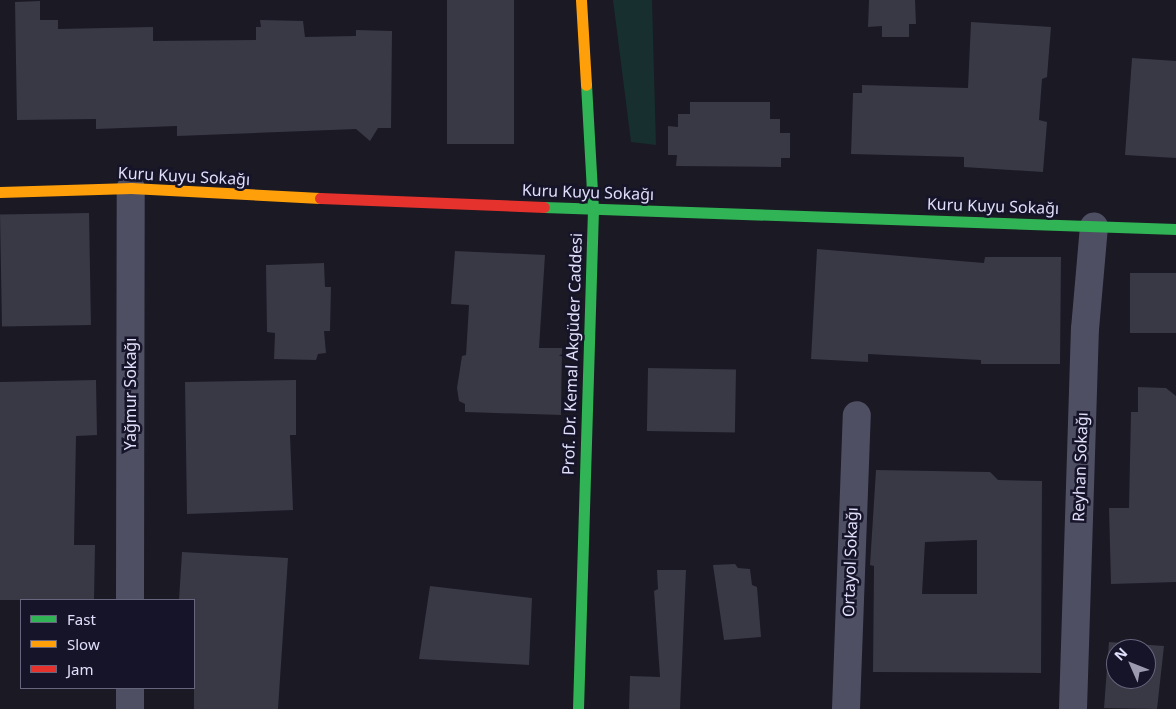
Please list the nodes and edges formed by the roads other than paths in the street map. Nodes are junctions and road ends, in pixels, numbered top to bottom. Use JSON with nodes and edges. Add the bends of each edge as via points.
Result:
{"nodes":[{"id":1,"x":581,"y":0,"type":"edge"},
{"id":2,"x":131,"y":188,"type":"junction"},
{"id":3,"x":0,"y":192,"type":"edge"},
{"id":4,"x":593,"y":209,"type":"junction"},
{"id":5,"x":1094,"y":226,"type":"junction"},
{"id":6,"x":1176,"y":229,"type":"edge"},
{"id":7,"x":856,"y":415,"type":"dead end"},
{"id":8,"x":130,"y":599,"type":"edge"},
{"id":9,"x":130,"y":689,"type":"edge"},
{"id":10,"x":130,"y":709,"type":"edge"},
{"id":11,"x":578,"y":709,"type":"edge"},
{"id":12,"x":846,"y":709,"type":"edge"},
{"id":13,"x":1073,"y":709,"type":"edge"}],
"edges":[{"from":1,"to":4,"type":"street","name":"Prof. Dr. Kemal Akgüder Caddesi"},
{"from":2,"to":3,"type":"street","name":"Kuru Kuyu Sokağı"},
{"from":2,"to":4,"type":"street","name":"Kuru Kuyu Sokağı"},
{"from":2,"to":8,"type":"street","name":"Yağmur Sokağı"},
{"from":4,"to":5,"type":"street","name":"Kuru Kuyu Sokağı"},
{"from":4,"to":11,"type":"street","name":"Prof. Dr. Kemal Akgüder Caddesi"},
{"from":5,"to":6,"type":"street","name":"Kuru Kuyu Sokağı"},
{"from":5,"to":13,"type":"street","name":"Reyhan Sokağı","via":[[1085,329]]},
{"from":7,"to":12,"type":"street","name":"Ortayol Sokağı"},
{"from":9,"to":10,"type":"street"}]}
